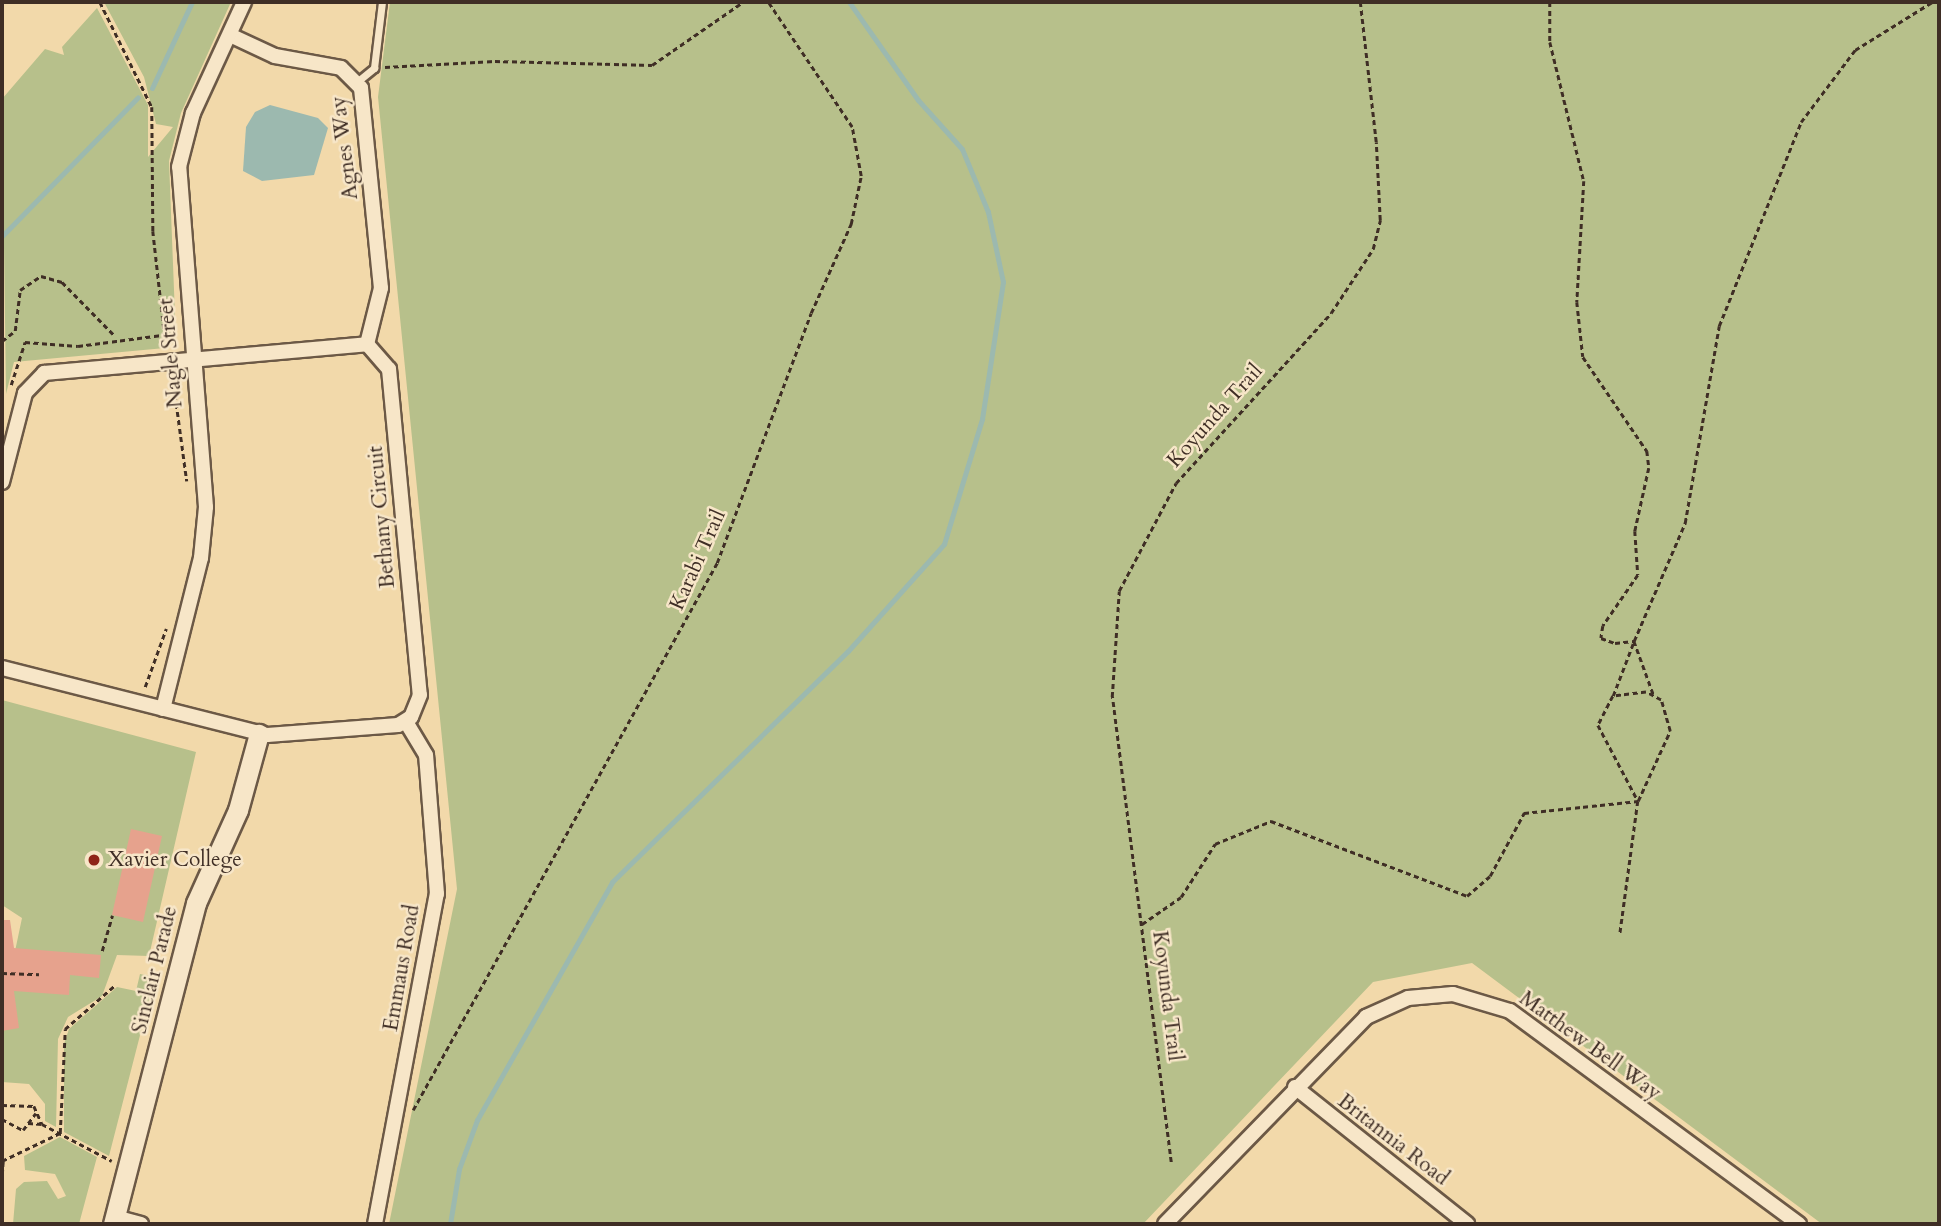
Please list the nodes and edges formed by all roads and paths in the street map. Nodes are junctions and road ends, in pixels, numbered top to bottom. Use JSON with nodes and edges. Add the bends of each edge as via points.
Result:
{"nodes":[{"id":1,"x":100,"y":2,"type":"edge"},
{"id":2,"x":244,"y":2,"type":"edge"},
{"id":3,"x":382,"y":2,"type":"edge"},
{"id":4,"x":743,"y":2,"type":"edge"},
{"id":5,"x":768,"y":2,"type":"edge"},
{"id":6,"x":1360,"y":2,"type":"edge"},
{"id":7,"x":1550,"y":2,"type":"edge"},
{"id":8,"x":1932,"y":2,"type":"edge"},
{"id":9,"x":232,"y":36,"type":"junction"},
{"id":10,"x":374,"y":68,"type":"junction"},
{"id":11,"x":358,"y":81,"type":"junction"},
{"id":12,"x":180,"y":332,"type":"dead end"},
{"id":13,"x":164,"y":334,"type":"junction"},
{"id":14,"x":13,"y":336,"type":"junction"},
{"id":15,"x":115,"y":336,"type":"junction"},
{"id":16,"x":2,"y":341,"type":"edge"},
{"id":17,"x":21,"y":344,"type":"junction"},
{"id":18,"x":367,"y":344,"type":"junction"},
{"id":19,"x":166,"y":348,"type":"dead end"},
{"id":20,"x":192,"y":357,"type":"junction"},
{"id":21,"x":168,"y":370,"type":"dead end"},
{"id":22,"x":10,"y":388,"type":"dead end"},
{"id":23,"x":2,"y":482,"type":"edge"},
{"id":24,"x":188,"y":495,"type":"dead end"},
{"id":25,"x":166,"y":626,"type":"dead end"},
{"id":26,"x":1634,"y":641,"type":"junction"},
{"id":27,"x":2,"y":668,"type":"edge"},
{"id":28,"x":141,"y":688,"type":"dead end"},
{"id":29,"x":1612,"y":696,"type":"junction"},
{"id":30,"x":1654,"y":696,"type":"junction"},
{"id":31,"x":163,"y":709,"type":"junction"},
{"id":32,"x":406,"y":722,"type":"junction"},
{"id":33,"x":259,"y":734,"type":"junction"},
{"id":34,"x":1638,"y":801,"type":"junction"},
{"id":35,"x":112,"y":915,"type":"dead end"},
{"id":36,"x":1142,"y":925,"type":"junction"},
{"id":37,"x":1620,"y":935,"type":"dead end"},
{"id":38,"x":102,"y":951,"type":"dead end"},
{"id":39,"x":2,"y":973,"type":"edge"},
{"id":40,"x":39,"y":974,"type":"dead end"},
{"id":41,"x":114,"y":986,"type":"dead end"},
{"id":42,"x":1295,"y":1087,"type":"junction"},
{"id":43,"x":2,"y":1105,"type":"edge"},
{"id":44,"x":413,"y":1110,"type":"dead end"},
{"id":45,"x":36,"y":1112,"type":"junction"},
{"id":46,"x":2,"y":1119,"type":"edge"},
{"id":47,"x":28,"y":1123,"type":"junction"},
{"id":48,"x":42,"y":1124,"type":"junction"},
{"id":49,"x":60,"y":1133,"type":"junction"},
{"id":50,"x":115,"y":1149,"type":"dead end"},
{"id":51,"x":2,"y":1161,"type":"edge"},
{"id":52,"x":111,"y":1161,"type":"junction"},
{"id":53,"x":1171,"y":1162,"type":"dead end"},
{"id":54,"x":109,"y":1171,"type":"dead end"},
{"id":55,"x":2,"y":1175,"type":"edge"},
{"id":56,"x":1176,"y":1213,"type":"junction"},
{"id":57,"x":114,"y":1221,"type":"edge"},
{"id":58,"x":141,"y":1224,"type":"edge"},
{"id":59,"x":375,"y":1224,"type":"edge"},
{"id":60,"x":1165,"y":1224,"type":"edge"},
{"id":61,"x":1187,"y":1224,"type":"edge"},
{"id":62,"x":1467,"y":1224,"type":"edge"},
{"id":63,"x":1799,"y":1224,"type":"edge"}],
"edges":[{"from":1,"to":13,"type":"path","via":[[152,107],[152,219]]},
{"from":2,"to":9,"type":"street","name":"Nagle Street"},
{"from":3,"to":10,"type":"lane"},
{"from":4,"to":10,"type":"path","via":[[652,65],[495,61]]},
{"from":5,"to":44,"type":"path","name":"Karabi Trail","via":[[852,127],[861,176],[851,225],[811,313],[717,563]]},
{"from":6,"to":36,"type":"path","name":"Koyunda Trail","via":[[1378,179],[1373,249],[1331,313],[1176,483],[1119,591],[1112,697]]},
{"from":7,"to":26,"type":"path","via":[[1550,42],[1584,181],[1577,302],[1583,357],[1647,451],[1647,488],[1635,531],[1638,575],[1601,638]]},
{"from":8,"to":26,"type":"path","via":[[1855,50],[1801,122],[1719,326],[1685,523]]},
{"from":9,"to":11,"type":"street","name":"Agnes Way","via":[[275,57],[341,68]]},
{"from":9,"to":20,"type":"street","name":"Nagle Street","via":[[193,114],[179,167]]},
{"from":10,"to":11,"type":"lane"},
{"from":11,"to":18,"type":"street","name":"Agnes Way","via":[[381,277]]},
{"from":12,"to":13,"type":"path"},
{"from":13,"to":15,"type":"path"},
{"from":13,"to":19,"type":"path"},
{"from":14,"to":15,"type":"path","via":[[16,297],[41,276],[62,282]]},
{"from":14,"to":16,"type":"path"},
{"from":14,"to":17,"type":"path"},
{"from":15,"to":17,"type":"path","via":[[78,346]]},
{"from":17,"to":22,"type":"path"},
{"from":18,"to":20,"type":"street"},
{"from":18,"to":32,"type":"street","name":"Bethany Circuit","via":[[383,356],[391,385],[420,695]]},
{"from":20,"to":23,"type":"street","via":[[37,376],[25,395]]},
{"from":20,"to":31,"type":"street","name":"Nagle Street","via":[[204,540]]},
{"from":21,"to":24,"type":"path","via":[[178,387]]},
{"from":25,"to":28,"type":"path","via":[[152,680]]},
{"from":26,"to":29,"type":"path"},
{"from":26,"to":30,"type":"path"},
{"from":27,"to":31,"type":"street"},
{"from":29,"to":30,"type":"path","via":[[1626,691]]},
{"from":29,"to":34,"type":"path","via":[[1598,725]]},
{"from":30,"to":34,"type":"path","via":[[1665,707],[1670,732]]},
{"from":31,"to":33,"type":"street"},
{"from":32,"to":33,"type":"street","via":[[316,735]]},
{"from":32,"to":59,"type":"street","name":"Emmaus Road","via":[[426,755],[436,894]]},
{"from":33,"to":57,"type":"street","name":"Sinclair Parade","via":[[238,810],[196,903]]},
{"from":34,"to":36,"type":"path","via":[[1524,813],[1490,876],[1467,897],[1271,821],[1215,844],[1181,897]]},
{"from":34,"to":37,"type":"path"},
{"from":35,"to":38,"type":"path"},
{"from":36,"to":53,"type":"path","name":"Koyunda Trail"},
{"from":39,"to":40,"type":"path"},
{"from":41,"to":49,"type":"path","via":[[72,1018],[63,1035]]},
{"from":42,"to":56,"type":"street","name":"Matthew Bell Way"},
{"from":42,"to":62,"type":"street","name":"Britannia Road"},
{"from":42,"to":63,"type":"street","name":"Matthew Bell Way","via":[[1366,1017],[1386,1006],[1434,994],[1471,996],[1510,1011]]},
{"from":43,"to":45,"type":"path","via":[[33,1106]]},
{"from":45,"to":47,"type":"path"},
{"from":45,"to":48,"type":"path"},
{"from":46,"to":47,"type":"path","via":[[23,1130]]},
{"from":47,"to":48,"type":"path"},
{"from":48,"to":49,"type":"path"},
{"from":49,"to":51,"type":"path"},
{"from":49,"to":52,"type":"path"},
{"from":50,"to":52,"type":"path"},
{"from":51,"to":55,"type":"path"},
{"from":52,"to":54,"type":"path"},
{"from":56,"to":60,"type":"street","name":"Matthew Bell Way"},
{"from":56,"to":61,"type":"street"},
{"from":57,"to":58,"type":"street"}]}
